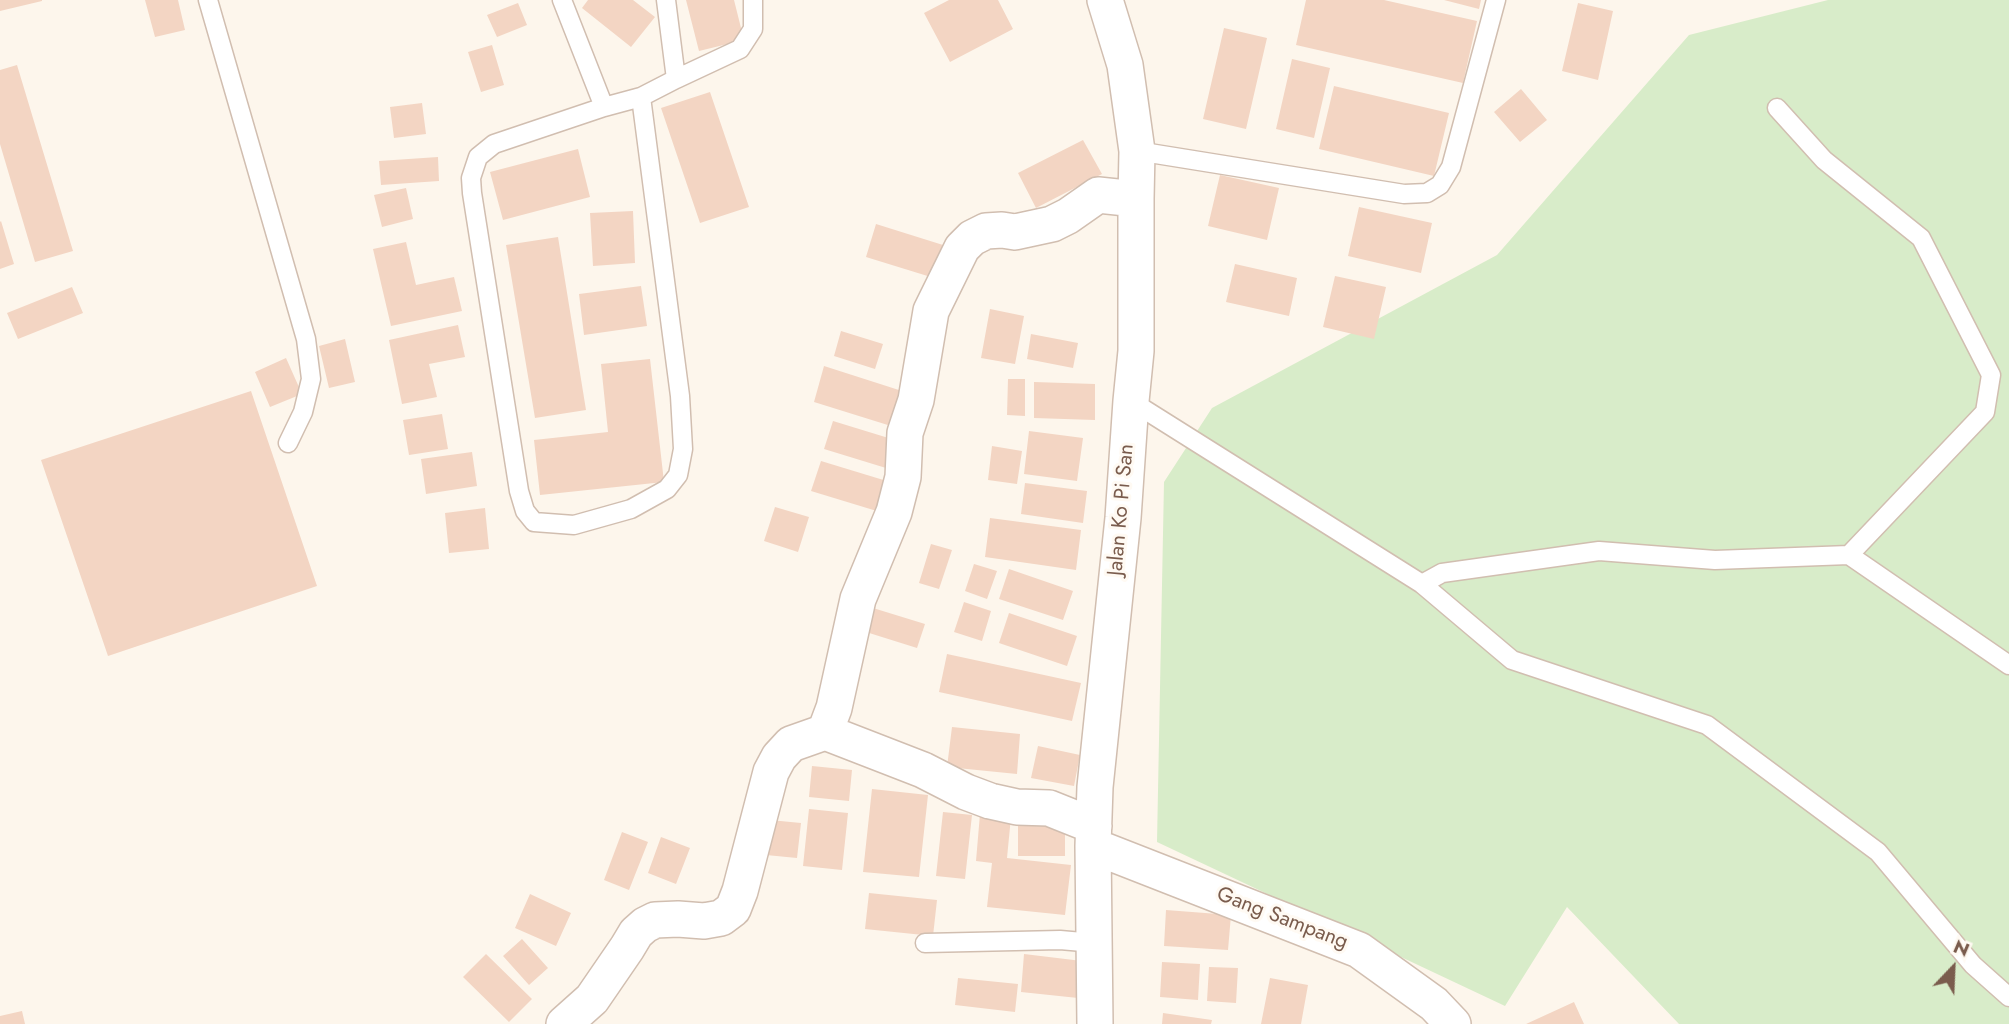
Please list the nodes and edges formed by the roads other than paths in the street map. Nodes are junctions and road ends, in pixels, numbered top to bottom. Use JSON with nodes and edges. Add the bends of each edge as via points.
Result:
{"nodes":[{"id":1,"x":208,"y":0,"type":"edge"},
{"id":2,"x":562,"y":0,"type":"edge"},
{"id":3,"x":666,"y":0,"type":"edge"},
{"id":4,"x":753,"y":0,"type":"edge"},
{"id":5,"x":1105,"y":0,"type":"edge"},
{"id":6,"x":1496,"y":0,"type":"edge"},
{"id":7,"x":676,"y":79,"type":"junction"},
{"id":8,"x":641,"y":97,"type":"junction"},
{"id":9,"x":604,"y":107,"type":"junction"},
{"id":10,"x":1777,"y":108,"type":"dead end"},
{"id":11,"x":1137,"y":151,"type":"junction"},
{"id":12,"x":1136,"y":199,"type":"junction"},
{"id":13,"x":1130,"y":401,"type":"junction"},
{"id":14,"x":288,"y":443,"type":"dead end"},
{"id":15,"x":1849,"y":555,"type":"junction"},
{"id":16,"x":1422,"y":584,"type":"junction"},
{"id":17,"x":2009,"y":665,"type":"edge"},
{"id":18,"x":825,"y":732,"type":"junction"},
{"id":19,"x":1093,"y":836,"type":"junction"},
{"id":20,"x":925,"y":943,"type":"dead end"},
{"id":21,"x":1094,"y":943,"type":"junction"},
{"id":22,"x":2009,"y":997,"type":"edge"},
{"id":23,"x":564,"y":1024,"type":"edge"},
{"id":24,"x":1095,"y":1024,"type":"edge"},
{"id":25,"x":1453,"y":1024,"type":"edge"}],
"edges":[{"from":1,"to":14,"type":"lane","via":[[306,340],[311,379],[303,412]]},
{"from":2,"to":9,"type":"lane"},
{"from":3,"to":7,"type":"lane"},
{"from":4,"to":7,"type":"lane","via":[[753,29],[740,49]]},
{"from":5,"to":11,"type":"street","name":"Jalan Ko Pi San","via":[[1125,65]]},
{"from":6,"to":11,"type":"lane","via":[[1451,167],[1440,185],[1427,193],[1404,194]]},
{"from":7,"to":8,"type":"lane"},
{"from":8,"to":9,"type":"lane"},
{"from":8,"to":9,"type":"lane","via":[[680,396],[683,449],[678,475],[667,489],[631,509],[574,525],[534,522],[519,491],[471,178],[478,157],[494,144]]},
{"from":10,"to":15,"type":"lane","via":[[1824,160],[1921,239],[1991,375],[1985,412]]},
{"from":11,"to":12,"type":"street","name":"Jalan Ko Pi San"},
{"from":12,"to":13,"type":"street","name":"Jalan Ko Pi San","via":[[1136,351]]},
{"from":12,"to":18,"type":"street","via":[[1098,195],[1052,224],[1015,232],[986,231],[962,248],[931,311],[916,400],[905,433],[897,501],[859,599]]},
{"from":13,"to":16,"type":"lane"},
{"from":13,"to":19,"type":"street","name":"Jalan Ko Pi San"},
{"from":15,"to":16,"type":"lane","via":[[1715,560],[1599,551],[1442,573]]},
{"from":15,"to":17,"type":"lane"},
{"from":16,"to":22,"type":"lane","via":[[1512,660],[1707,725],[1878,852],[1973,965]]},
{"from":18,"to":19,"type":"street","name":"Gang Sampang","via":[[990,801],[1049,808]]},
{"from":18,"to":23,"type":"street","via":[[791,744],[771,772],[733,909],[721,918],[655,920],[645,925],[592,999]]},
{"from":19,"to":21,"type":"street","name":"Jalan Ko Pi San"},
{"from":19,"to":25,"type":"street","name":"Gang Sampang","via":[[1359,950],[1434,1004]]},
{"from":20,"to":21,"type":"lane"},
{"from":21,"to":24,"type":"street","name":"Jalan Ko Pi San"}]}
